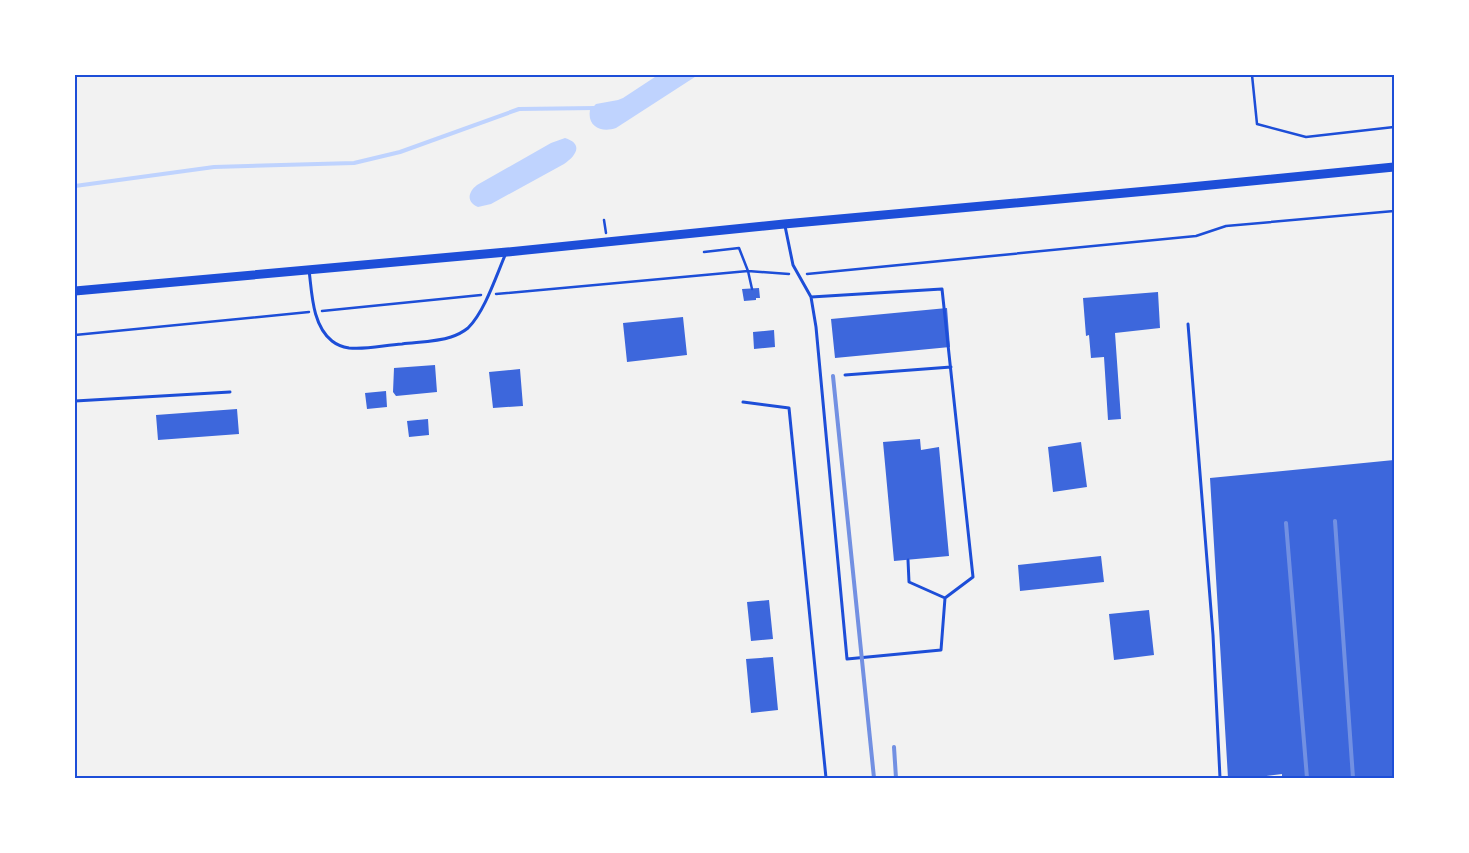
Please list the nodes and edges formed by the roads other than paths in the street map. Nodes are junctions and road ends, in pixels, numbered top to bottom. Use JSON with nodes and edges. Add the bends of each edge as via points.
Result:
{"nodes":[{"id":1,"x":1394,"y":168,"type":"edge"},
{"id":2,"x":784,"y":224,"type":"junction"},
{"id":3,"x":506,"y":252,"type":"junction"},
{"id":4,"x":308,"y":269,"type":"junction"},
{"id":5,"x":75,"y":291,"type":"edge"},
{"id":6,"x":811,"y":297,"type":"junction"},
{"id":7,"x":1188,"y":324,"type":"dead end"},
{"id":8,"x":951,"y":367,"type":"junction"},
{"id":9,"x":845,"y":375,"type":"dead end"},
{"id":10,"x":230,"y":392,"type":"dead end"},
{"id":11,"x":75,"y":400,"type":"edge"},
{"id":12,"x":743,"y":402,"type":"dead end"},
{"id":13,"x":908,"y":560,"type":"dead end"},
{"id":14,"x":945,"y":598,"type":"junction"},
{"id":15,"x":826,"y":778,"type":"edge"},
{"id":16,"x":1220,"y":778,"type":"edge"}],
"edges":[{"from":1,"to":2,"type":"street"},
{"from":2,"to":3,"type":"street"},
{"from":2,"to":6,"type":"lane","via":[[793,265]]},
{"from":3,"to":4,"type":"street"},
{"from":3,"to":4,"type":"lane","via":[[488,294],[467,329],[451,337],[363,348],[346,347],[331,340],[320,327]]},
{"from":4,"to":5,"type":"street"},
{"from":6,"to":8,"type":"lane","via":[[942,289]]},
{"from":6,"to":14,"type":"lane","via":[[846,659],[941,650]]},
{"from":7,"to":16,"type":"lane","via":[[1213,635]]},
{"from":8,"to":9,"type":"lane"},
{"from":8,"to":14,"type":"lane","via":[[973,577]]},
{"from":10,"to":11,"type":"lane"},
{"from":12,"to":15,"type":"lane","via":[[788,408]]},
{"from":13,"to":14,"type":"lane","via":[[909,582]]}]}
